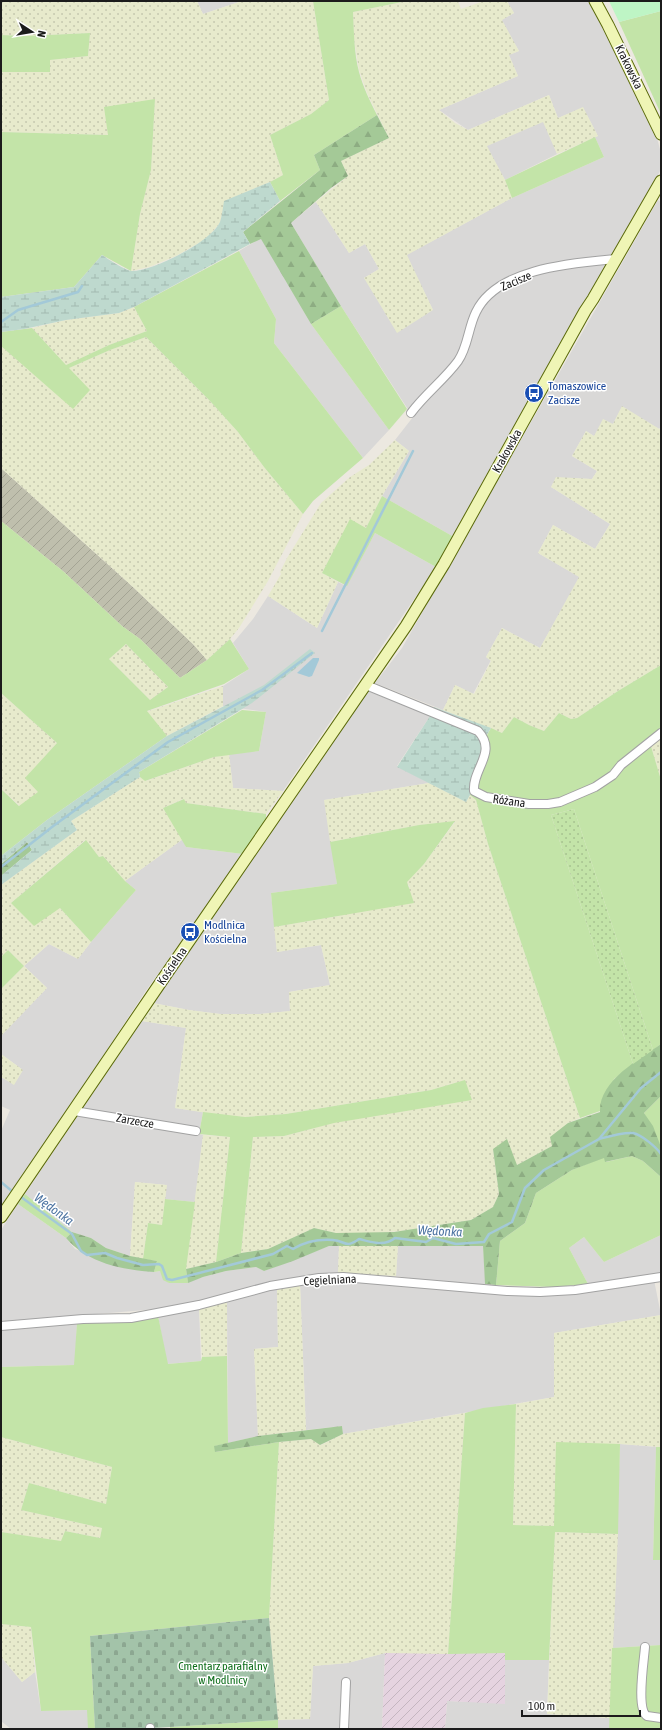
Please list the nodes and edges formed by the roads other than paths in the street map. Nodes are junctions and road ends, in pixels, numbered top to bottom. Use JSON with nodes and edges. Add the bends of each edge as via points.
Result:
{"nodes":[{"id":1,"x":595,"y":1,"type":"edge"},
{"id":2,"x":661,"y":134,"type":"edge"},
{"id":3,"x":661,"y":181,"type":"edge"},
{"id":4,"x":616,"y":259,"type":"junction"},
{"id":5,"x":411,"y":413,"type":"dead end"},
{"id":6,"x":366,"y":685,"type":"junction"},
{"id":7,"x":345,"y":716,"type":"joint"},
{"id":8,"x":661,"y":733,"type":"edge"},
{"id":9,"x":74,"y":1111,"type":"junction"},
{"id":10,"x":196,"y":1131,"type":"dead end"},
{"id":11,"x":1,"y":1217,"type":"edge"},
{"id":12,"x":661,"y":1277,"type":"edge"},
{"id":13,"x":1,"y":1326,"type":"edge"},
{"id":14,"x":645,"y":1647,"type":"dead end"},
{"id":15,"x":346,"y":1682,"type":"dead end"},
{"id":16,"x":661,"y":1718,"type":"edge"},
{"id":17,"x":344,"y":1729,"type":"edge"}],
"edges":[{"from":1,"to":2,"type":"street","name":"Krakowska"},
{"from":3,"to":4,"type":"street","name":"Krakowska"},
{"from":4,"to":5,"type":"street","name":"Zacisze","via":[[546,269],[497,288],[476,312],[459,360]]},
{"from":4,"to":6,"type":"street","name":"Krakowska","via":[[424,598]]},
{"from":6,"to":7,"type":"street","name":"Krakowska"},
{"from":6,"to":8,"type":"street","name":"Różana","via":[[478,731],[484,737],[486,750],[474,791],[486,797],[529,804],[560,802],[595,787],[613,775]]},
{"from":7,"to":9,"type":"street","name":"Kościelna"},
{"from":9,"to":10,"type":"street","name":"Zarzecze"},
{"from":9,"to":11,"type":"street","name":"Kościelna"},
{"from":12,"to":13,"type":"street","name":"Cegielniana","via":[[575,1290],[540,1292],[343,1277],[319,1278],[270,1286],[199,1305],[131,1318],[83,1318]]},
{"from":14,"to":16,"type":"street","via":[[641,1700],[643,1712],[647,1716]]},
{"from":15,"to":17,"type":"street"}]}
